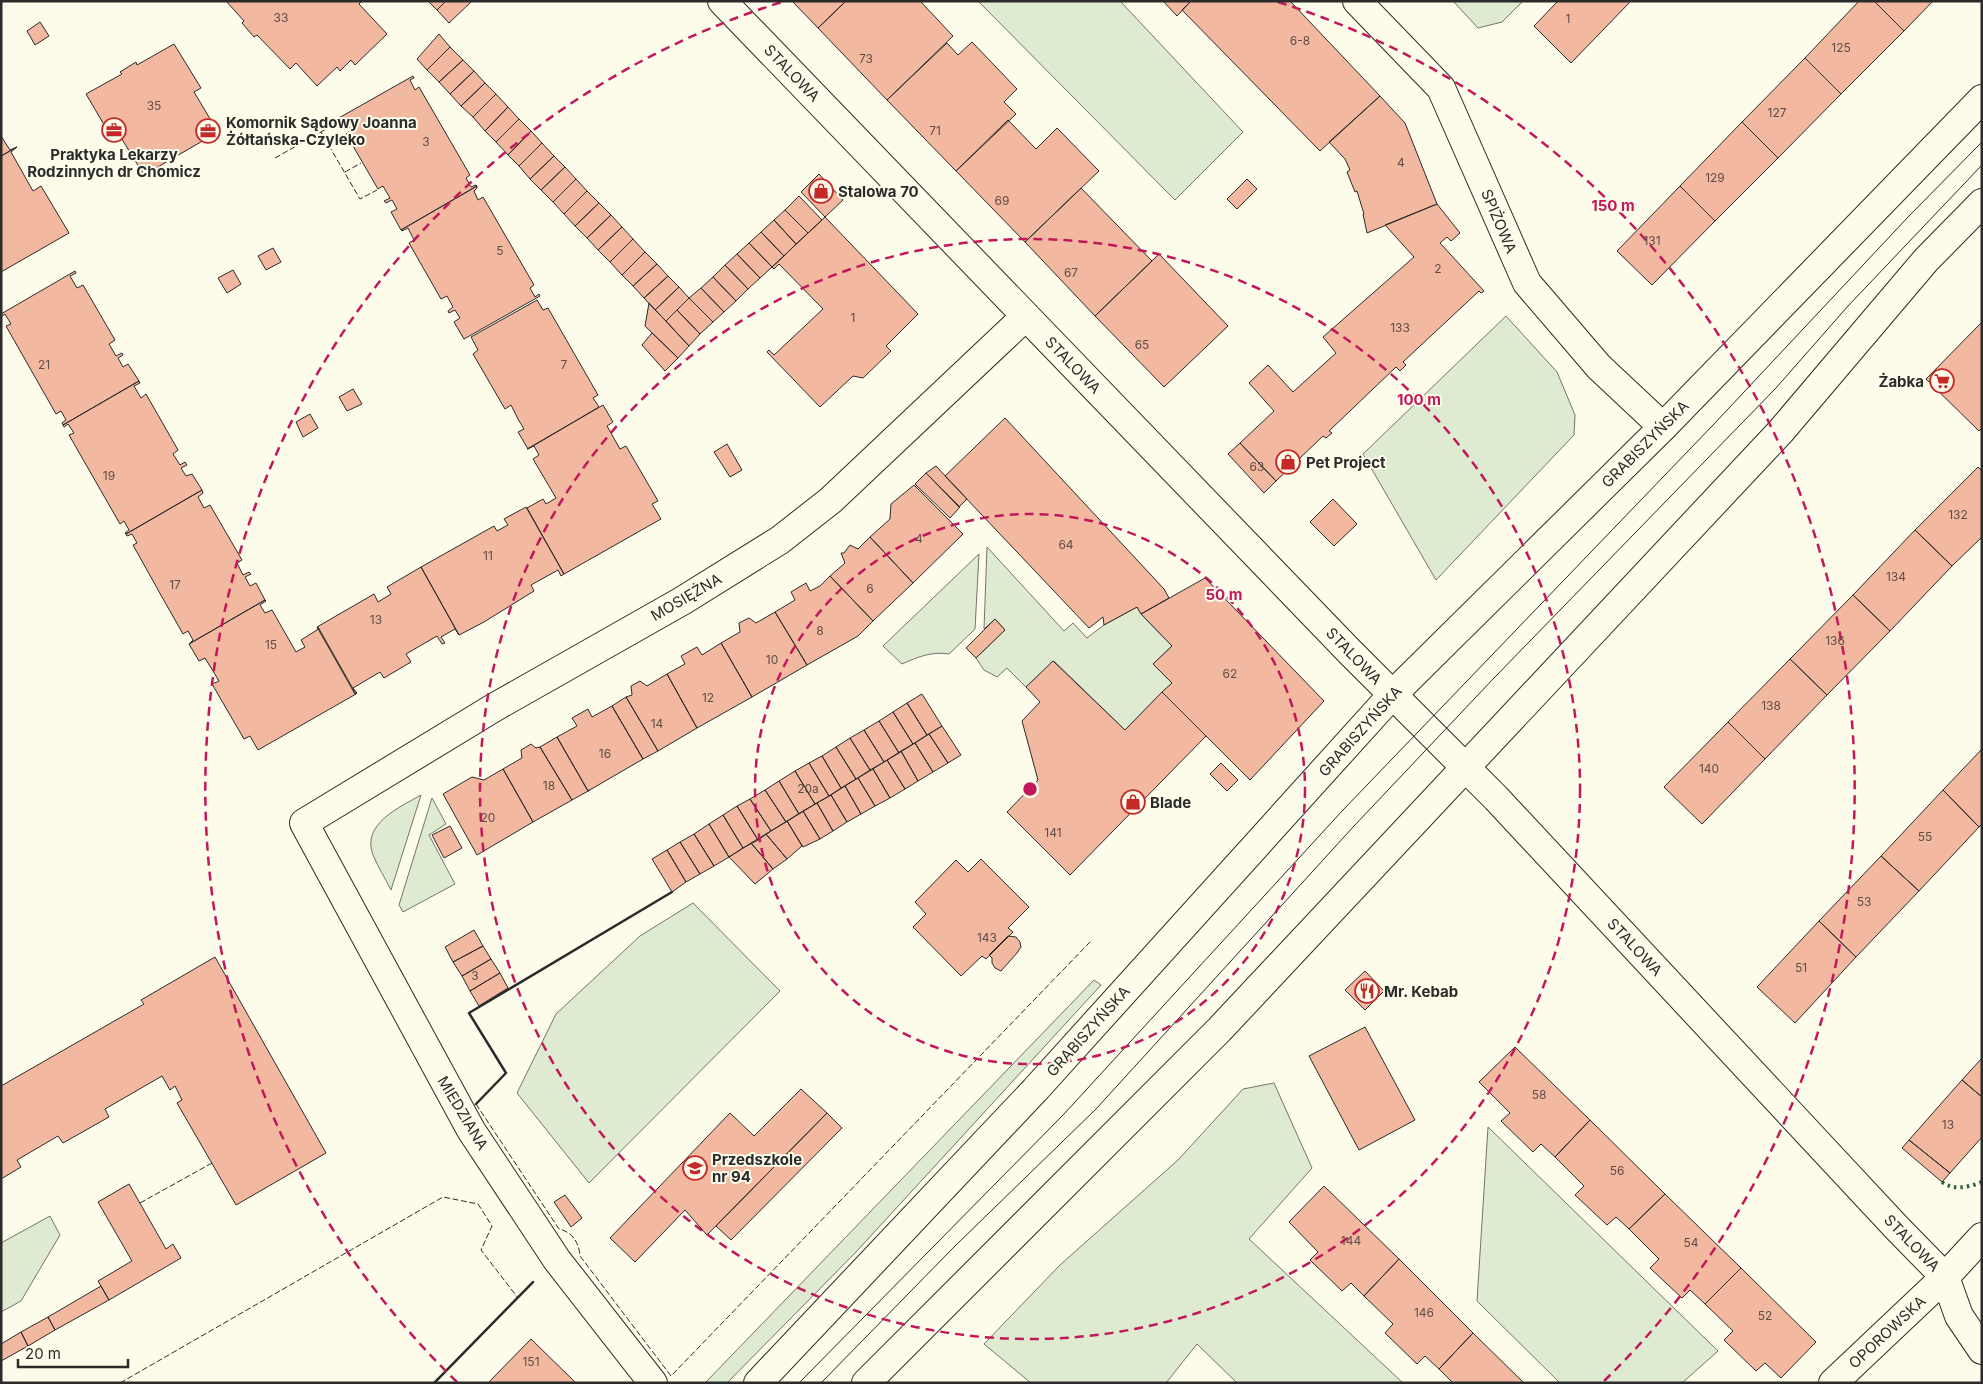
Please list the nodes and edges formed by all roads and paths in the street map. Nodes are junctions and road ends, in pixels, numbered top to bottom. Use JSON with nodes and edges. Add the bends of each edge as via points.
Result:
{"nodes":[{"id":1,"x":722,"y":1,"type":"edge"},
{"id":2,"x":1357,"y":1,"type":"edge"},
{"id":3,"x":1982,"y":99,"type":"edge"},
{"id":4,"x":1982,"y":203,"type":"edge"},
{"id":5,"x":1026,"y":316,"type":"junction"},
{"id":6,"x":1663,"y":427,"type":"junction"},
{"id":7,"x":1392,"y":695,"type":"junction"},
{"id":8,"x":1466,"y":768,"type":"junction"},
{"id":9,"x":304,"y":823,"type":"joint"},
{"id":10,"x":1982,"y":1236,"type":"edge"},
{"id":11,"x":1945,"y":1277,"type":"junction"},
{"id":12,"x":1982,"y":1350,"type":"edge"},
{"id":13,"x":653,"y":1383,"type":"edge"},
{"id":14,"x":758,"y":1383,"type":"edge"},
{"id":15,"x":866,"y":1383,"type":"edge"},
{"id":16,"x":1833,"y":1383,"type":"edge"}],
"edges":[{"from":1,"to":5,"type":"street","name":"STALOWA"},
{"from":2,"to":6,"type":"street","name":"SPIŻOWA","via":[[1441,88],[1527,283],[1599,367]]},
{"from":3,"to":6,"type":"street","name":"GRABISZYŃSKA"},
{"from":4,"to":8,"type":"street","via":[[1926,260],[1781,431]]},
{"from":5,"to":7,"type":"street","name":"STALOWA"},
{"from":5,"to":9,"type":"street","name":"MOSIĘŻNA","via":[[831,500],[780,540]]},
{"from":6,"to":7,"type":"street","name":"GRABISZYŃSKA"},
{"from":7,"to":8,"type":"street","name":"STALOWA"},
{"from":7,"to":14,"type":"street","name":"GRABISZYŃSKA","via":[[1035,1090]]},
{"from":8,"to":11,"type":"street","name":"STALOWA"},
{"from":8,"to":15,"type":"street","via":[[1219,1030]]},
{"from":9,"to":13,"type":"street","name":"MIEDZIANA","via":[[470,1130],[557,1260]]},
{"from":10,"to":11,"type":"street","name":"OPOROWSKA"},
{"from":11,"to":12,"type":"street","name":"STALOWA","via":[[1959,1316]]},
{"from":11,"to":16,"type":"street","name":"OPOROWSKA"}]}
